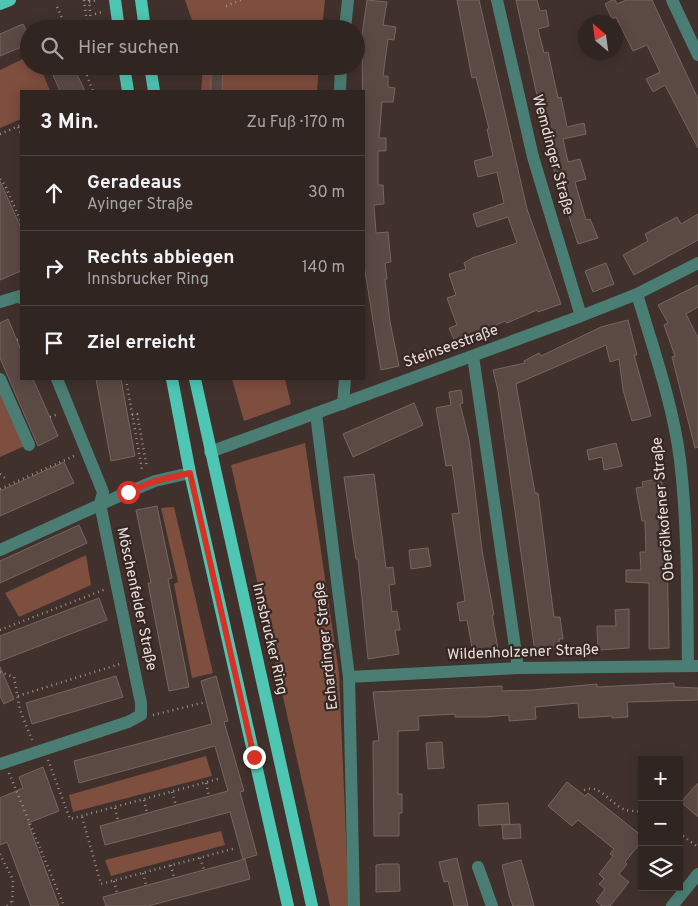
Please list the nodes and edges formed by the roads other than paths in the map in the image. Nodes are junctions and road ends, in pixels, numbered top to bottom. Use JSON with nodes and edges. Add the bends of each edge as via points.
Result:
{"nodes":[{"id":1,"x":10,"y":0,"type":"edge"},
{"id":2,"x":115,"y":0,"type":"edge"},
{"id":3,"x":141,"y":0,"type":"edge"},
{"id":4,"x":348,"y":0,"type":"edge"},
{"id":5,"x":498,"y":0,"type":"edge"},
{"id":6,"x":672,"y":0,"type":"edge"},
{"id":7,"x":0,"y":4,"type":"edge"},
{"id":8,"x":114,"y":20,"type":"edge"},
{"id":9,"x":144,"y":20,"type":"edge"},
{"id":10,"x":346,"y":20,"type":"edge"},
{"id":11,"x":698,"y":55,"type":"edge"},
{"id":12,"x":125,"y":75,"type":"edge"},
{"id":13,"x":151,"y":75,"type":"edge"},
{"id":14,"x":341,"y":75,"type":"edge"},
{"id":15,"x":128,"y":90,"type":"edge"},
{"id":16,"x":154,"y":90,"type":"edge"},
{"id":17,"x":340,"y":90,"type":"edge"},
{"id":18,"x":698,"y":263,"type":"edge"},
{"id":19,"x":637,"y":294,"type":"junction"},
{"id":20,"x":20,"y":297,"type":"edge"},
{"id":21,"x":0,"y":302,"type":"edge"},
{"id":22,"x":581,"y":316,"type":"junction"},
{"id":23,"x":473,"y":356,"type":"junction"},
{"id":24,"x":0,"y":379,"type":"edge"},
{"id":25,"x":57,"y":380,"type":"edge"},
{"id":26,"x":172,"y":380,"type":"edge"},
{"id":27,"x":195,"y":380,"type":"edge"},
{"id":28,"x":345,"y":380,"type":"edge"},
{"id":29,"x":343,"y":404,"type":"junction"},
{"id":30,"x":316,"y":414,"type":"junction"},
{"id":31,"x":29,"y":445,"type":"dead end"},
{"id":32,"x":210,"y":452,"type":"junction"},
{"id":33,"x":190,"y":473,"type":"junction"},
{"id":34,"x":100,"y":504,"type":"junction"},
{"id":35,"x":0,"y":550,"type":"edge"},
{"id":36,"x":693,"y":568,"type":"edge"},
{"id":37,"x":693,"y":666,"type":"edge"},
{"id":38,"x":518,"y":668,"type":"junction"},
{"id":39,"x":350,"y":677,"type":"junction"},
{"id":40,"x":2,"y":763,"type":"edge"},
{"id":41,"x":478,"y":867,"type":"dead end"},
{"id":42,"x":698,"y":874,"type":"edge"},
{"id":43,"x":288,"y":906,"type":"edge"},
{"id":44,"x":312,"y":906,"type":"edge"},
{"id":45,"x":354,"y":906,"type":"edge"},
{"id":46,"x":492,"y":906,"type":"edge"},
{"id":47,"x":672,"y":906,"type":"edge"}],
"edges":[{"from":1,"to":7,"type":"main road"},
{"from":2,"to":8,"type":"main road"},
{"from":3,"to":9,"type":"main road"},
{"from":4,"to":10,"type":"street"},
{"from":5,"to":22,"type":"street","name":"Wemdinger Straße","via":[[533,157]]},
{"from":6,"to":11,"type":"street"},
{"from":12,"to":15,"type":"main road"},
{"from":13,"to":16,"type":"main road"},
{"from":14,"to":17,"type":"street"},
{"from":18,"to":19,"type":"street","name":"Steinseestraße"},
{"from":19,"to":22,"type":"street","name":"Steinseestraße"},
{"from":19,"to":36,"type":"street","name":"Oberölkofener Straße","via":[[671,414]]},
{"from":20,"to":21,"type":"street"},
{"from":22,"to":23,"type":"street","name":"Steinseestraße"},
{"from":23,"to":29,"type":"street","name":"Steinseestraße"},
{"from":23,"to":38,"type":"street"},
{"from":24,"to":31,"type":"street"},
{"from":25,"to":34,"type":"street","name":"Möschenfelder Straße","via":[[103,492]]},
{"from":26,"to":33,"type":"main road"},
{"from":27,"to":32,"type":"main road","name":"Innsbrucker Ring"},
{"from":28,"to":29,"type":"street"},
{"from":29,"to":30,"type":"street","name":"Steinseestraße"},
{"from":30,"to":32,"type":"street","name":"Steinseestraße"},
{"from":30,"to":39,"type":"street","name":"Echardinger Straße"},
{"from":32,"to":44,"type":"main road","name":"Innsbrucker Ring"},
{"from":33,"to":34,"type":"street","via":[[155,481]]},
{"from":33,"to":43,"type":"main road"},
{"from":34,"to":35,"type":"street"},
{"from":34,"to":40,"type":"street","name":"Möschenfelder Straße","via":[[141,715]]},
{"from":36,"to":37,"type":"street","name":"Oberölkofener Straße"},
{"from":37,"to":38,"type":"street","name":"Wildenholzener Straße"},
{"from":38,"to":39,"type":"street","name":"Wildenholzener Straße"},
{"from":39,"to":45,"type":"street","name":"Echardinger Straße"},
{"from":41,"to":46,"type":"street"},
{"from":42,"to":47,"type":"street"}]}
